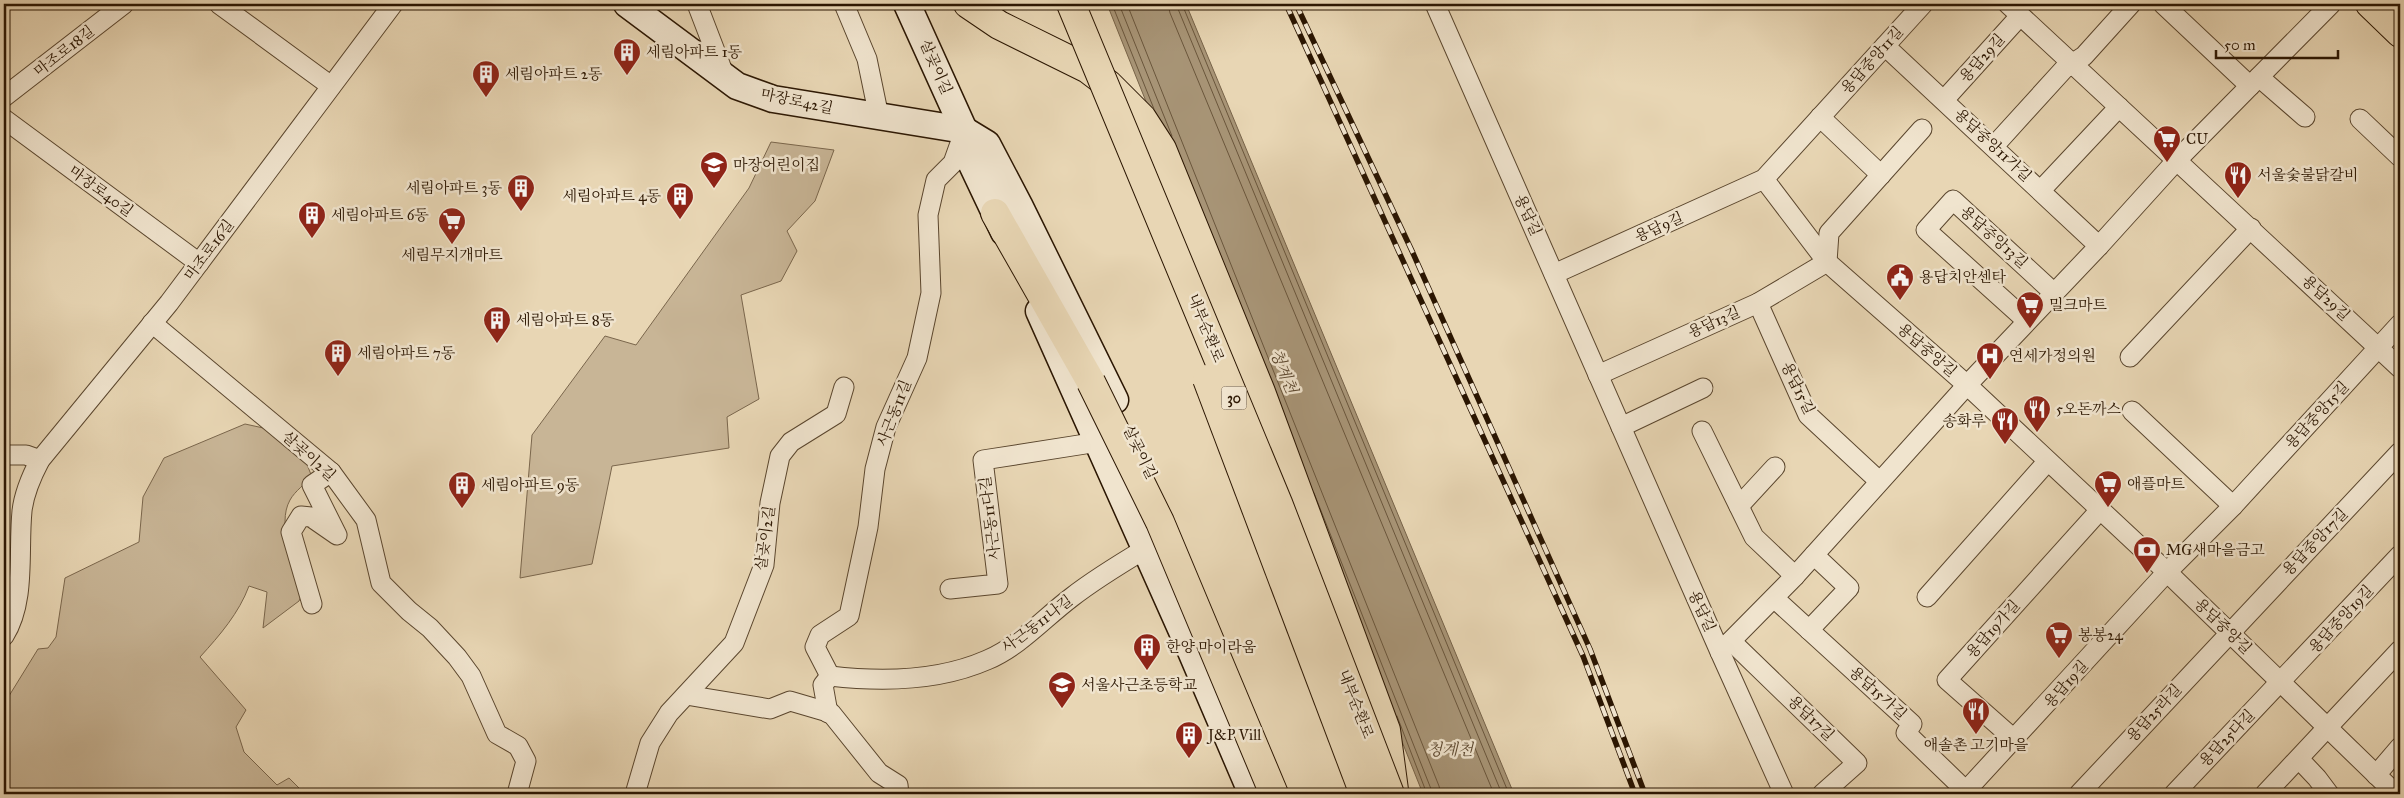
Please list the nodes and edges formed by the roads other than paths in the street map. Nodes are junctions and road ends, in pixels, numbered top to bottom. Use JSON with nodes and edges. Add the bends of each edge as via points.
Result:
{"nodes":[{"id":1,"x":124,"y":4,"type":"edge"},
{"id":2,"x":220,"y":4,"type":"edge"},
{"id":3,"x":393,"y":4,"type":"edge"},
{"id":4,"x":627,"y":4,"type":"edge"},
{"id":5,"x":697,"y":4,"type":"edge"},
{"id":6,"x":844,"y":4,"type":"edge"},
{"id":7,"x":907,"y":4,"type":"edge"},
{"id":8,"x":968,"y":4,"type":"edge"},
{"id":9,"x":1050,"y":4,"type":"edge"},
{"id":10,"x":1071,"y":4,"type":"edge"},
{"id":11,"x":1435,"y":4,"type":"edge"},
{"id":12,"x":1923,"y":4,"type":"edge"},
{"id":13,"x":2163,"y":4,"type":"edge"},
{"id":14,"x":2331,"y":4,"type":"edge"},
{"id":15,"x":2370,"y":4,"type":"edge"},
{"id":16,"x":2127,"y":5,"type":"edge"},
{"id":17,"x":2014,"y":10,"type":"edge"},
{"id":18,"x":2400,"y":33,"type":"edge"},
{"id":19,"x":1885,"y":46,"type":"junction"},
{"id":20,"x":2074,"y":64,"type":"junction"},
{"id":21,"x":725,"y":77,"type":"junction"},
{"id":22,"x":2255,"y":81,"type":"junction"},
{"id":23,"x":331,"y":86,"type":"junction"},
{"id":24,"x":4,"y":98,"type":"edge"},
{"id":25,"x":1944,"y":100,"type":"junction"},
{"id":26,"x":2119,"y":107,"type":"junction"},
{"id":27,"x":1820,"y":117,"type":"junction"},
{"id":28,"x":2305,"y":117,"type":"dead end"},
{"id":29,"x":878,"y":118,"type":"junction"},
{"id":30,"x":4,"y":119,"type":"edge"},
{"id":31,"x":2360,"y":119,"type":"dead end"},
{"id":32,"x":1922,"y":129,"type":"dead end"},
{"id":33,"x":964,"y":130,"type":"junction"},
{"id":34,"x":1994,"y":146,"type":"junction"},
{"id":35,"x":2400,"y":157,"type":"edge"},
{"id":36,"x":2176,"y":161,"type":"junction"},
{"id":37,"x":1881,"y":175,"type":"junction"},
{"id":38,"x":1764,"y":179,"type":"junction"},
{"id":39,"x":2040,"y":190,"type":"junction"},
{"id":40,"x":995,"y":213,"type":"junction"},
{"id":41,"x":2251,"y":228,"type":"junction"},
{"id":42,"x":2099,"y":246,"type":"junction"},
{"id":43,"x":1827,"y":262,"type":"junction"},
{"id":44,"x":198,"y":263,"type":"junction"},
{"id":45,"x":1554,"y":274,"type":"junction"},
{"id":46,"x":2054,"y":292,"type":"junction"},
{"id":47,"x":1758,"y":303,"type":"junction"},
{"id":48,"x":2027,"y":321,"type":"junction"},
{"id":49,"x":152,"y":323,"type":"junction"},
{"id":50,"x":2400,"y":324,"type":"edge"},
{"id":51,"x":2379,"y":348,"type":"junction"},
{"id":52,"x":2130,"y":357,"type":"dead end"},
{"id":53,"x":2400,"y":368,"type":"edge"},
{"id":54,"x":1598,"y":375,"type":"junction"},
{"id":55,"x":1966,"y":385,"type":"junction"},
{"id":56,"x":844,"y":387,"type":"dead end"},
{"id":57,"x":1703,"y":388,"type":"dead end"},
{"id":58,"x":2132,"y":411,"type":"dead end"},
{"id":59,"x":1621,"y":427,"type":"junction"},
{"id":60,"x":1702,"y":431,"type":"dead end"},
{"id":61,"x":1098,"y":442,"type":"junction"},
{"id":62,"x":2400,"y":452,"type":"edge"},
{"id":63,"x":4,"y":455,"type":"edge"},
{"id":64,"x":40,"y":460,"type":"junction"},
{"id":65,"x":2047,"y":462,"type":"junction"},
{"id":66,"x":1775,"y":467,"type":"dead end"},
{"id":67,"x":331,"y":472,"type":"junction"},
{"id":68,"x":1879,"y":481,"type":"junction"},
{"id":69,"x":1739,"y":506,"type":"junction"},
{"id":70,"x":2233,"y":506,"type":"junction"},
{"id":71,"x":2100,"y":510,"type":"junction"},
{"id":72,"x":1146,"y":549,"type":"junction"},
{"id":73,"x":1814,"y":555,"type":"junction"},
{"id":74,"x":2400,"y":555,"type":"edge"},
{"id":75,"x":2167,"y":572,"type":"junction"},
{"id":76,"x":1795,"y":576,"type":"junction"},
{"id":77,"x":1195,"y":578,"type":"junction"},
{"id":78,"x":950,"y":589,"type":"dead end"},
{"id":79,"x":1927,"y":596,"type":"dead end"},
{"id":80,"x":1774,"y":598,"type":"junction"},
{"id":81,"x":312,"y":604,"type":"dead end"},
{"id":82,"x":1809,"y":630,"type":"junction"},
{"id":83,"x":2229,"y":632,"type":"junction"},
{"id":84,"x":4,"y":636,"type":"edge"},
{"id":85,"x":1726,"y":647,"type":"junction"},
{"id":86,"x":2400,"y":650,"type":"edge"},
{"id":87,"x":830,"y":676,"type":"junction"},
{"id":88,"x":2281,"y":682,"type":"junction"},
{"id":89,"x":686,"y":696,"type":"junction"},
{"id":90,"x":1243,"y":703,"type":"junction"},
{"id":91,"x":828,"y":713,"type":"junction"},
{"id":92,"x":1217,"y":713,"type":"junction"},
{"id":93,"x":2328,"y":728,"type":"junction"},
{"id":94,"x":2015,"y":740,"type":"junction"},
{"id":95,"x":2400,"y":747,"type":"edge"},
{"id":96,"x":2299,"y":759,"type":"junction"},
{"id":97,"x":2376,"y":774,"type":"junction"},
{"id":98,"x":1965,"y":793,"type":"edge"},
{"id":99,"x":517,"y":794,"type":"edge"},
{"id":100,"x":635,"y":794,"type":"edge"},
{"id":101,"x":899,"y":794,"type":"edge"},
{"id":102,"x":1252,"y":794,"type":"edge"},
{"id":103,"x":1274,"y":794,"type":"edge"},
{"id":104,"x":1279,"y":794,"type":"edge"},
{"id":105,"x":1364,"y":794,"type":"edge"},
{"id":106,"x":1390,"y":794,"type":"edge"},
{"id":107,"x":1395,"y":794,"type":"edge"},
{"id":108,"x":1784,"y":794,"type":"edge"},
{"id":109,"x":1822,"y":794,"type":"edge"},
{"id":110,"x":2079,"y":794,"type":"edge"},
{"id":111,"x":2174,"y":794,"type":"edge"},
{"id":112,"x":2265,"y":794,"type":"edge"},
{"id":113,"x":2329,"y":794,"type":"edge"},
{"id":114,"x":2396,"y":794,"type":"edge"}],
"edges":[{"from":1,"to":24,"type":"street","name":"마조로18길"},
{"from":2,"to":23,"type":"street"},
{"from":3,"to":23,"type":"street","name":"마조로16길"},
{"from":4,"to":21,"type":"main road","name":"마장로42길"},
{"from":5,"to":21,"type":"street"},
{"from":6,"to":29,"type":"street","via":[[868,59]]},
{"from":7,"to":33,"type":"main road","name":"살곶이길"},
{"from":8,"to":107,"type":"main road","bridge":true,"via":[[999,25],[1088,70],[1109,85],[1142,118],[1162,149],[1267,409],[1386,730]]},
{"from":9,"to":105,"type":"main road","name":"내부순환로","number":"30","bridge":true,"via":[[1116,152],[1201,363]]},
{"from":10,"to":106,"type":"main road","name":"내부순환로","number":"30","bridge":true,"via":[[1278,503]]},
{"from":11,"to":45,"type":"street","name":"용답길"},
{"from":12,"to":19,"type":"street","name":"용답중앙11길"},
{"from":13,"to":22,"type":"street"},
{"from":14,"to":22,"type":"street"},
{"from":15,"to":18,"type":"main road"},
{"from":16,"to":20,"type":"street"},
{"from":17,"to":20,"type":"street","name":"용답29길"},
{"from":17,"to":25,"type":"street","name":"용답29길"},
{"from":19,"to":25,"type":"street","name":"용답중앙11가길"},
{"from":19,"to":27,"type":"street","name":"용답중앙11길"},
{"from":20,"to":26,"type":"street","name":"용답29길"},
{"from":20,"to":34,"type":"street","via":[[2064,69]]},
{"from":21,"to":29,"type":"main road","name":"마장로42길","via":[[737,86],[774,99]]},
{"from":22,"to":28,"type":"street"},
{"from":22,"to":36,"type":"street"},
{"from":23,"to":44,"type":"street","name":"마조로16길"},
{"from":25,"to":34,"type":"street","name":"용답중앙11가길"},
{"from":26,"to":36,"type":"street","name":"용답29길"},
{"from":26,"to":39,"type":"street"},
{"from":27,"to":37,"type":"street"},
{"from":27,"to":38,"type":"street","name":"용답중앙11길"},
{"from":29,"to":33,"type":"main road","name":"마장로42길"},
{"from":30,"to":44,"type":"street","name":"마장로40길"},
{"from":31,"to":35,"type":"street"},
{"from":32,"to":37,"type":"street"},
{"from":33,"to":40,"type":"main road","name":"살곶이길","via":[[967,154]]},
{"from":33,"to":77,"type":"main road","name":"살곶이길","via":[[987,144],[1019,205],[1168,508]]},
{"from":33,"to":87,"type":"street","name":"사근동11길","via":[[953,163],[936,180],[928,215],[931,293],[917,358],[886,427],[875,469],[868,527],[849,616],[820,635],[815,647]]},
{"from":34,"to":39,"type":"street","name":"용답중앙11가길"},
{"from":36,"to":41,"type":"street","name":"용답29길"},
{"from":36,"to":42,"type":"street"},
{"from":37,"to":43,"type":"street","via":[[1829,233]]},
{"from":38,"to":43,"type":"street","name":"용답중앙길"},
{"from":38,"to":45,"type":"street","name":"용답9길"},
{"from":39,"to":42,"type":"street","name":"용답중앙11가길"},
{"from":40,"to":61,"type":"main road","name":"살곶이길"},
{"from":40,"to":103,"type":"main road","bridge":true,"via":[[1091,382],[1160,522]]},
{"from":41,"to":51,"type":"street","name":"용답29길"},
{"from":41,"to":52,"type":"street"},
{"from":42,"to":46,"type":"street"},
{"from":43,"to":47,"type":"street","name":"용답13길"},
{"from":43,"to":55,"type":"street","name":"용답중앙길"},
{"from":44,"to":49,"type":"street","name":"마조로16길"},
{"from":45,"to":54,"type":"street","name":"용답길"},
{"from":46,"to":48,"type":"street"},
{"from":46,"to":48,"type":"street","name":"용답중앙13길","via":[[1953,200],[1926,230]]},
{"from":47,"to":54,"type":"street","name":"용답13길"},
{"from":47,"to":68,"type":"street","name":"용답15길","via":[[1808,415]]},
{"from":48,"to":55,"type":"street"},
{"from":49,"to":64,"type":"street","name":"마조로16길"},
{"from":49,"to":67,"type":"street","name":"살곶이2길"},
{"from":50,"to":51,"type":"street","name":"용답중앙15길"},
{"from":51,"to":53,"type":"street","name":"용답29길"},
{"from":51,"to":70,"type":"street","name":"용답중앙15길"},
{"from":54,"to":59,"type":"street","name":"용답길"},
{"from":55,"to":65,"type":"street","name":"용답중앙길"},
{"from":55,"to":68,"type":"street"},
{"from":56,"to":89,"type":"street","name":"살곶이2길","via":[[836,414],[791,442],[780,456],[770,503],[764,565],[734,643]]},
{"from":57,"to":59,"type":"street"},
{"from":58,"to":70,"type":"street"},
{"from":59,"to":85,"type":"street","name":"용답길"},
{"from":60,"to":69,"type":"street"},
{"from":61,"to":72,"type":"main road","name":"살곶이길"},
{"from":61,"to":78,"type":"street","name":"사근동11다길","via":[[983,460],[998,584]]},
{"from":62,"to":83,"type":"street","name":"용답중앙17길"},
{"from":63,"to":64,"type":"street","via":[[26,455]]},
{"from":64,"to":84,"type":"street","name":"마조로16길","via":[[29,480],[22,510],[17,603]]},
{"from":65,"to":71,"type":"street","name":"용답중앙길"},
{"from":65,"to":79,"type":"street"},
{"from":66,"to":69,"type":"street"},
{"from":67,"to":81,"type":"street","via":[[312,485],[337,535],[311,518],[301,516],[291,532]]},
{"from":67,"to":99,"type":"street","name":"살곶이2길","via":[[366,520],[381,583],[457,656],[471,676],[497,734],[518,746],[526,761]]},
{"from":68,"to":73,"type":"street"},
{"from":69,"to":76,"type":"street","via":[[1754,536]]},
{"from":70,"to":75,"type":"street","name":"용답중앙15길"},
{"from":71,"to":75,"type":"street","name":"용답중앙길"},
{"from":71,"to":94,"type":"street","name":"용답19가길","via":[[1947,680]]},
{"from":72,"to":77,"type":"main road","via":[[1167,551],[1178,558]]},
{"from":72,"to":87,"type":"street","name":"사근동11나길","via":[[1072,597],[1028,635],[988,660],[940,674],[865,680]]},
{"from":72,"to":92,"type":"main road","name":"살곶이길"},
{"from":73,"to":76,"type":"street"},
{"from":73,"to":82,"type":"street","via":[[1849,588]]},
{"from":74,"to":88,"type":"street","name":"용답중앙19길"},
{"from":75,"to":83,"type":"street","name":"용답중앙길"},
{"from":75,"to":94,"type":"street","name":"용답19길"},
{"from":76,"to":80,"type":"street"},
{"from":77,"to":90,"type":"main road","name":"살곶이길"},
{"from":80,"to":82,"type":"street","name":"용답15가길"},
{"from":80,"to":85,"type":"street"},
{"from":82,"to":98,"type":"street","name":"용답15가길","via":[[1912,724],[1906,733]]},
{"from":83,"to":88,"type":"street","name":"용답중앙길"},
{"from":83,"to":110,"type":"street","name":"용답25라길"},
{"from":85,"to":108,"type":"street","name":"용답길"},
{"from":85,"to":109,"type":"street","name":"용답17길","via":[[1857,763]]},
{"from":86,"to":93,"type":"street"},
{"from":87,"to":91,"type":"street","via":[[822,685]]},
{"from":88,"to":93,"type":"street","name":"용답중앙길"},
{"from":88,"to":111,"type":"street","name":"용답25다길"},
{"from":89,"to":91,"type":"street","via":[[770,709],[790,702]]},
{"from":89,"to":100,"type":"street","name":"살곶이2길","via":[[669,713],[649,748]]},
{"from":90,"to":92,"type":"main road","via":[[1238,718],[1231,720]]},
{"from":90,"to":104,"type":"main road","name":"살곶이길"},
{"from":91,"to":101,"type":"street","via":[[879,773],[898,785]]},
{"from":92,"to":102,"type":"main road","name":"살곶이길"},
{"from":93,"to":96,"type":"street"},
{"from":93,"to":97,"type":"street","name":"용답중앙길"},
{"from":94,"to":98,"type":"street","name":"용답19길"},
{"from":95,"to":97,"type":"street"},
{"from":96,"to":112,"type":"street"},
{"from":96,"to":113,"type":"street"},
{"from":97,"to":114,"type":"street","name":"용답중앙길"}]}
